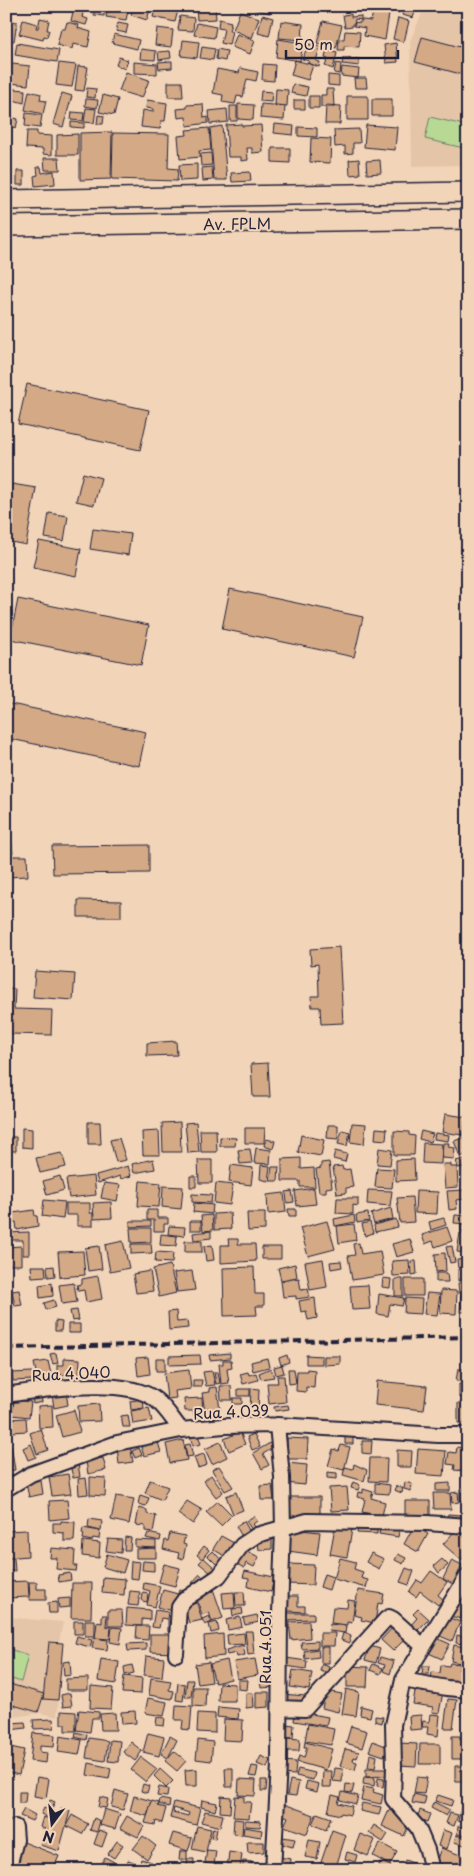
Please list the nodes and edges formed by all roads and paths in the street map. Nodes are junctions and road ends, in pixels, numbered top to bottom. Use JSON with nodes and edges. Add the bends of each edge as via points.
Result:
{"nodes":[{"id":1,"x":468,"y":192,"type":"edge"},
{"id":2,"x":6,"y":200,"type":"edge"},
{"id":3,"x":468,"y":219,"type":"edge"},
{"id":4,"x":6,"y":226,"type":"edge"},
{"id":5,"x":6,"y":1394,"type":"edge"},
{"id":6,"x":277,"y":1425,"type":"junction"},
{"id":7,"x":181,"y":1430,"type":"junction"},
{"id":8,"x":468,"y":1435,"type":"edge"},
{"id":9,"x":6,"y":1489,"type":"edge"},
{"id":10,"x":468,"y":1526,"type":"edge"},
{"id":11,"x":283,"y":1529,"type":"junction"},
{"id":12,"x":468,"y":1575,"type":"edge"},
{"id":13,"x":423,"y":1646,"type":"junction"},
{"id":14,"x":176,"y":1654,"type":"dead end"},
{"id":15,"x":403,"y":1680,"type":"junction"},
{"id":16,"x":468,"y":1690,"type":"edge"},
{"id":17,"x":280,"y":1708,"type":"junction"},
{"id":18,"x":16,"y":1828,"type":"dead end"},
{"id":19,"x":8,"y":1870,"type":"edge"},
{"id":20,"x":273,"y":1870,"type":"edge"},
{"id":21,"x":432,"y":1870,"type":"edge"}],
"edges":[{"from":1,"to":2,"type":"main road"},
{"from":3,"to":4,"type":"main road","name":"Av. FPLM"},
{"from":5,"to":7,"type":"street","name":"Rua 4.040","via":[[94,1386],[136,1390],[156,1400]]},
{"from":6,"to":7,"type":"street","name":"Rua 4.039"},
{"from":6,"to":8,"type":"street","name":"Rua 4.039"},
{"from":6,"to":11,"type":"street","name":"Rua 4.051"},
{"from":7,"to":9,"type":"street","name":"Rua 4.039","via":[[117,1442],[31,1474]]},
{"from":10,"to":11,"type":"street","via":[[306,1521]]},
{"from":11,"to":14,"type":"street","via":[[257,1535],[242,1546],[219,1576],[184,1600],[179,1607]]},
{"from":11,"to":17,"type":"street","name":"Rua 4.051"},
{"from":12,"to":13,"type":"street"},
{"from":13,"to":15,"type":"street"},
{"from":13,"to":17,"type":"street","via":[[392,1619],[386,1618],[305,1710]]},
{"from":15,"to":16,"type":"street"},
{"from":15,"to":21,"type":"street","via":[[393,1725],[392,1795],[418,1828]]},
{"from":17,"to":20,"type":"street","name":"Rua 4.051"},
{"from":18,"to":19,"type":"street"}]}
